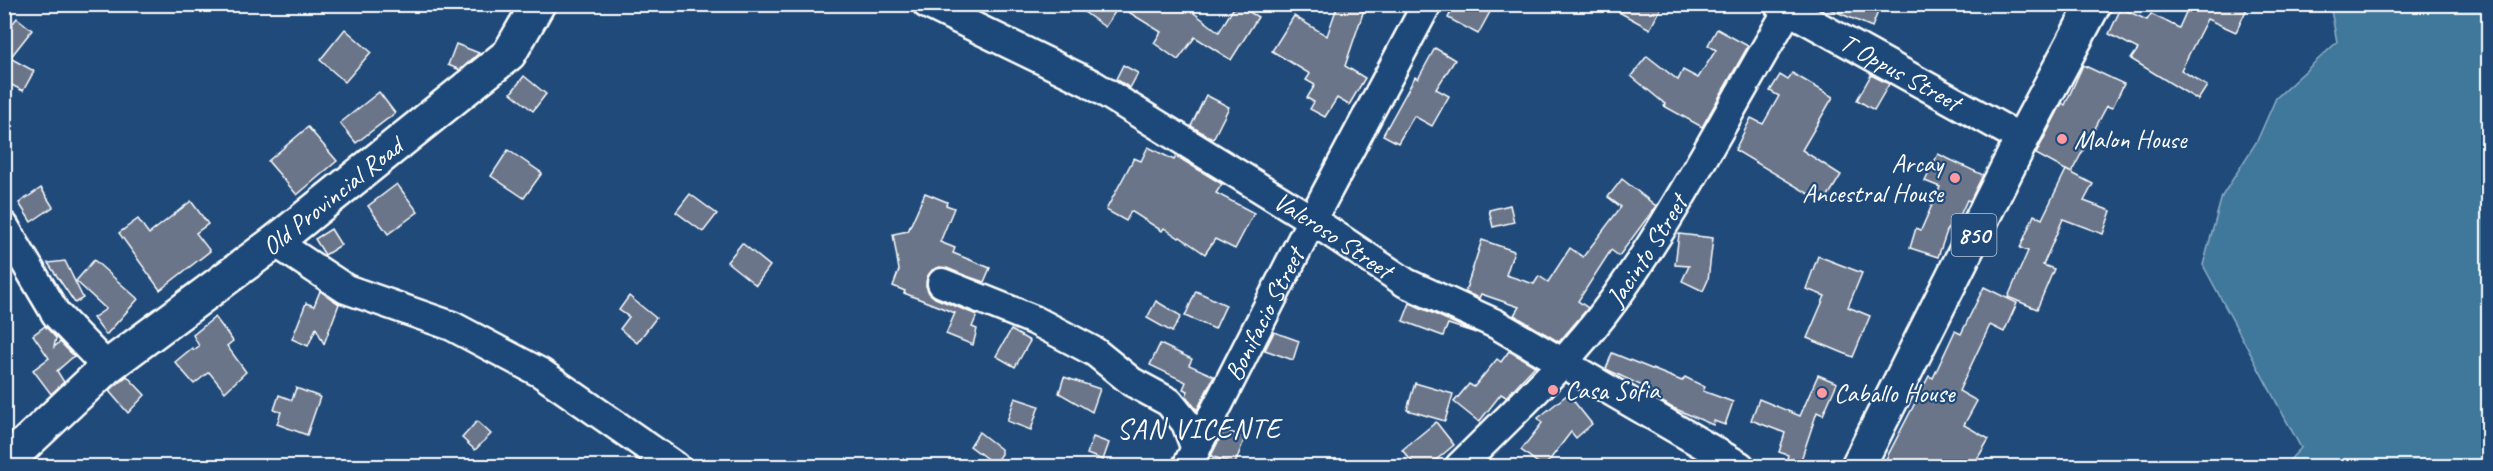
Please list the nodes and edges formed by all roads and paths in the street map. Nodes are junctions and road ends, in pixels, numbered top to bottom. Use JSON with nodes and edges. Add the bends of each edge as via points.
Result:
{"nodes":[{"id":1,"x":538,"y":4,"type":"edge"},
{"id":2,"x":927,"y":4,"type":"edge"},
{"id":3,"x":1426,"y":4,"type":"edge"},
{"id":4,"x":2094,"y":4,"type":"edge"},
{"id":5,"x":1786,"y":7,"type":"edge"},
{"id":6,"x":2022,"y":139,"type":"junction"},
{"id":7,"x":1312,"y":220,"type":"junction"},
{"id":8,"x":4,"y":226,"type":"edge"},
{"id":9,"x":274,"y":242,"type":"junction"},
{"id":10,"x":942,"y":283,"type":"dead end"},
{"id":11,"x":1561,"y":363,"type":"junction"},
{"id":12,"x":107,"y":367,"type":"junction"},
{"id":13,"x":1192,"y":458,"type":"edge"},
{"id":14,"x":4,"y":464,"type":"edge"},
{"id":15,"x":675,"y":466,"type":"edge"},
{"id":16,"x":1460,"y":466,"type":"edge"},
{"id":17,"x":1740,"y":466,"type":"edge"},
{"id":18,"x":1857,"y":466,"type":"edge"}],
"edges":[{"from":1,"to":9,"type":"main road","name":"Old Provincial Road","via":[[509,54]]},
{"from":2,"to":7,"type":"street","name":"Valeroso Street","via":[[1090,83]]},
{"from":3,"to":7,"type":"street","name":"Bonifacio Street"},
{"from":4,"to":6,"type":"main road","number":"850"},
{"from":5,"to":6,"type":"street","name":"T Oppus Street"},
{"from":5,"to":11,"type":"street","name":"Jacinto Street","via":[[1650,248]]},
{"from":6,"to":18,"type":"main road","number":"850"},
{"from":7,"to":11,"type":"street","name":"Valeroso Street","via":[[1406,283],[1496,324]]},
{"from":7,"to":13,"type":"street","name":"Bonifacio Street"},
{"from":8,"to":12,"type":"street","via":[[56,314]]},
{"from":9,"to":12,"type":"main road","name":"Old Provincial Road"},
{"from":9,"to":15,"type":"street","via":[[346,289],[452,326],[541,373]]},
{"from":10,"to":13,"type":"street","via":[[1034,320],[1095,352],[1132,382],[1169,402],[1186,423]]},
{"from":11,"to":16,"type":"street","name":"Jacinto Street"},
{"from":11,"to":17,"type":"street","name":"Valeroso Street"},
{"from":12,"to":14,"type":"main road","name":"Old Provincial Road"}]}
